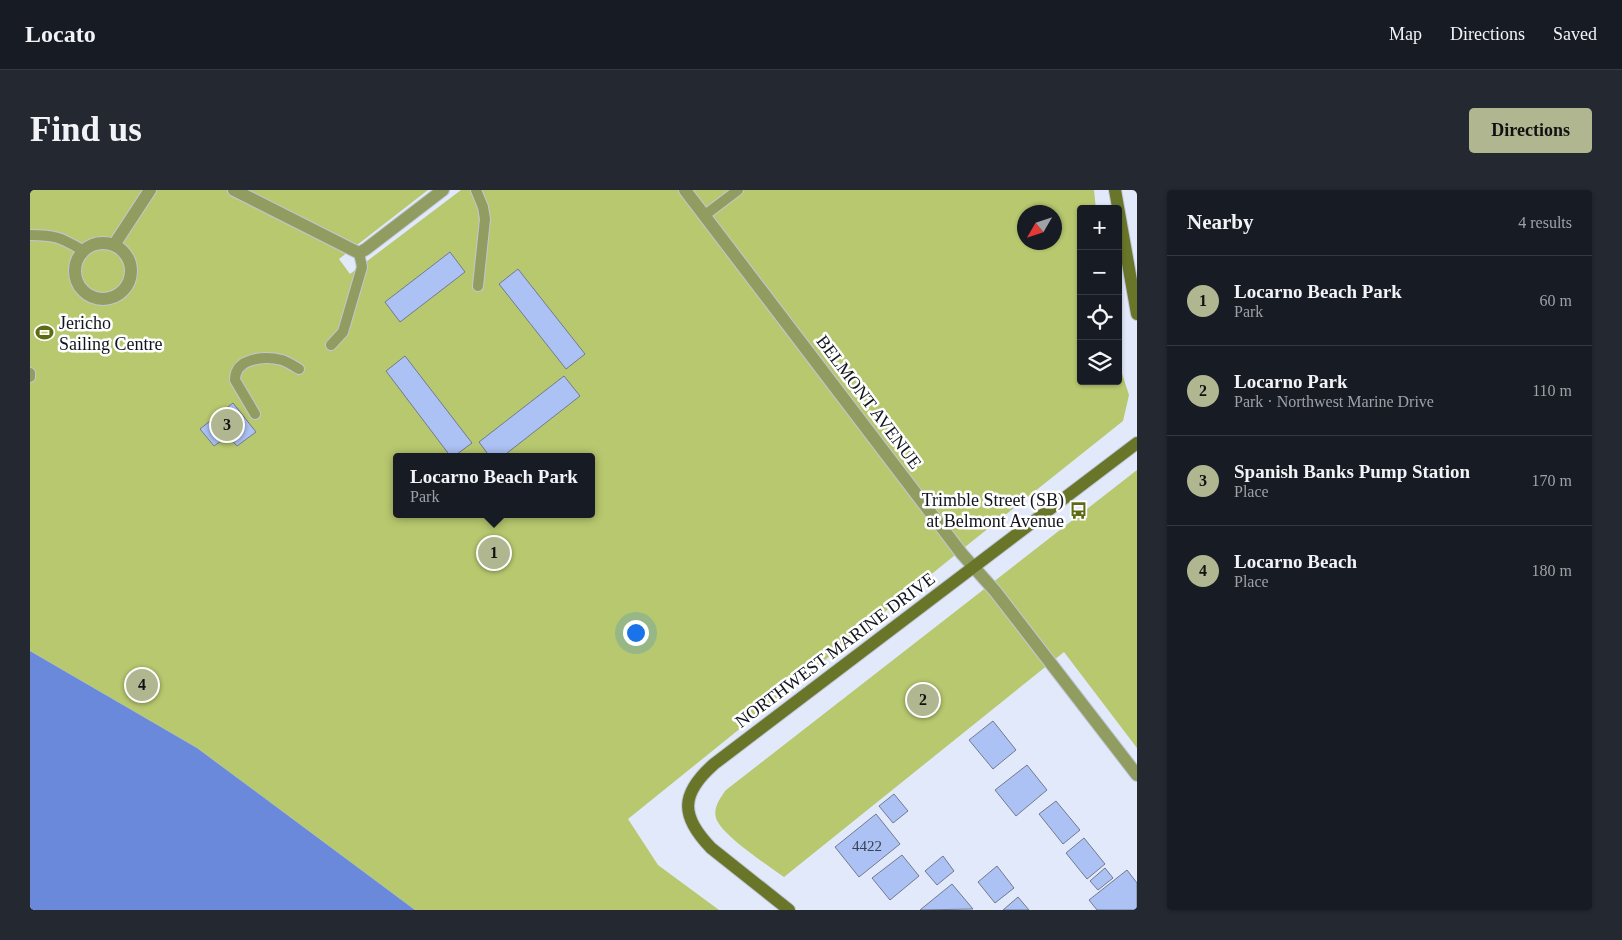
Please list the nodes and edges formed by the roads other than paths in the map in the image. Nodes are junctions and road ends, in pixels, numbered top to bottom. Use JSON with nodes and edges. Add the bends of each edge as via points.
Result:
{"nodes":[{"id":1,"x":150,"y":190,"type":"edge"},
{"id":2,"x":234,"y":190,"type":"edge"},
{"id":3,"x":443,"y":190,"type":"edge"},
{"id":4,"x":476,"y":190,"type":"edge"},
{"id":5,"x":686,"y":190,"type":"edge"},
{"id":6,"x":738,"y":190,"type":"edge"},
{"id":7,"x":1115,"y":190,"type":"edge"},
{"id":8,"x":705,"y":215,"type":"junction"},
{"id":9,"x":30,"y":235,"type":"edge"},
{"id":10,"x":114,"y":246,"type":"junction"},
{"id":11,"x":84,"y":251,"type":"junction"},
{"id":12,"x":359,"y":253,"type":"junction"},
{"id":13,"x":478,"y":286,"type":"dead end"},
{"id":14,"x":1137,"y":314,"type":"edge"},
{"id":15,"x":331,"y":345,"type":"dead end"},
{"id":16,"x":300,"y":369,"type":"dead end"},
{"id":17,"x":30,"y":373,"type":"edge"},
{"id":18,"x":30,"y":377,"type":"edge"},
{"id":19,"x":255,"y":414,"type":"dead end"},
{"id":20,"x":1137,"y":443,"type":"edge"},
{"id":21,"x":974,"y":567,"type":"junction"},
{"id":22,"x":1137,"y":775,"type":"edge"},
{"id":23,"x":789,"y":910,"type":"edge"}],
"edges":[{"from":1,"to":10,"type":"street"},
{"from":2,"to":12,"type":"street"},
{"from":3,"to":12,"type":"street"},
{"from":4,"to":13,"type":"lane","via":[[485,219]]},
{"from":5,"to":8,"type":"street","name":"BELMONT AVENUE"},
{"from":6,"to":8,"type":"lane"},
{"from":7,"to":14,"type":"street"},
{"from":8,"to":21,"type":"street","name":"BELMONT AVENUE"},
{"from":9,"to":11,"type":"lane","via":[[62,238]]},
{"from":10,"to":11,"type":"street","via":[[98,244]]},
{"from":10,"to":11,"type":"street","via":[[128,258],[131,277],[121,293],[104,300],[86,293],[76,277],[78,259]]},
{"from":12,"to":15,"type":"lane","via":[[362,267],[343,332]]},
{"from":16,"to":19,"type":"lane","via":[[283,360],[268,358],[241,365],[235,380]]},
{"from":17,"to":18,"type":"lane"},
{"from":20,"to":21,"type":"street","name":"NORTHWEST MARINE DRIVE"},
{"from":21,"to":22,"type":"street","name":"BELMONT AVENUE"},
{"from":21,"to":23,"type":"street","name":"NORTHWEST MARINE DRIVE","via":[[714,764],[696,783],[687,810],[701,838]]}]}
